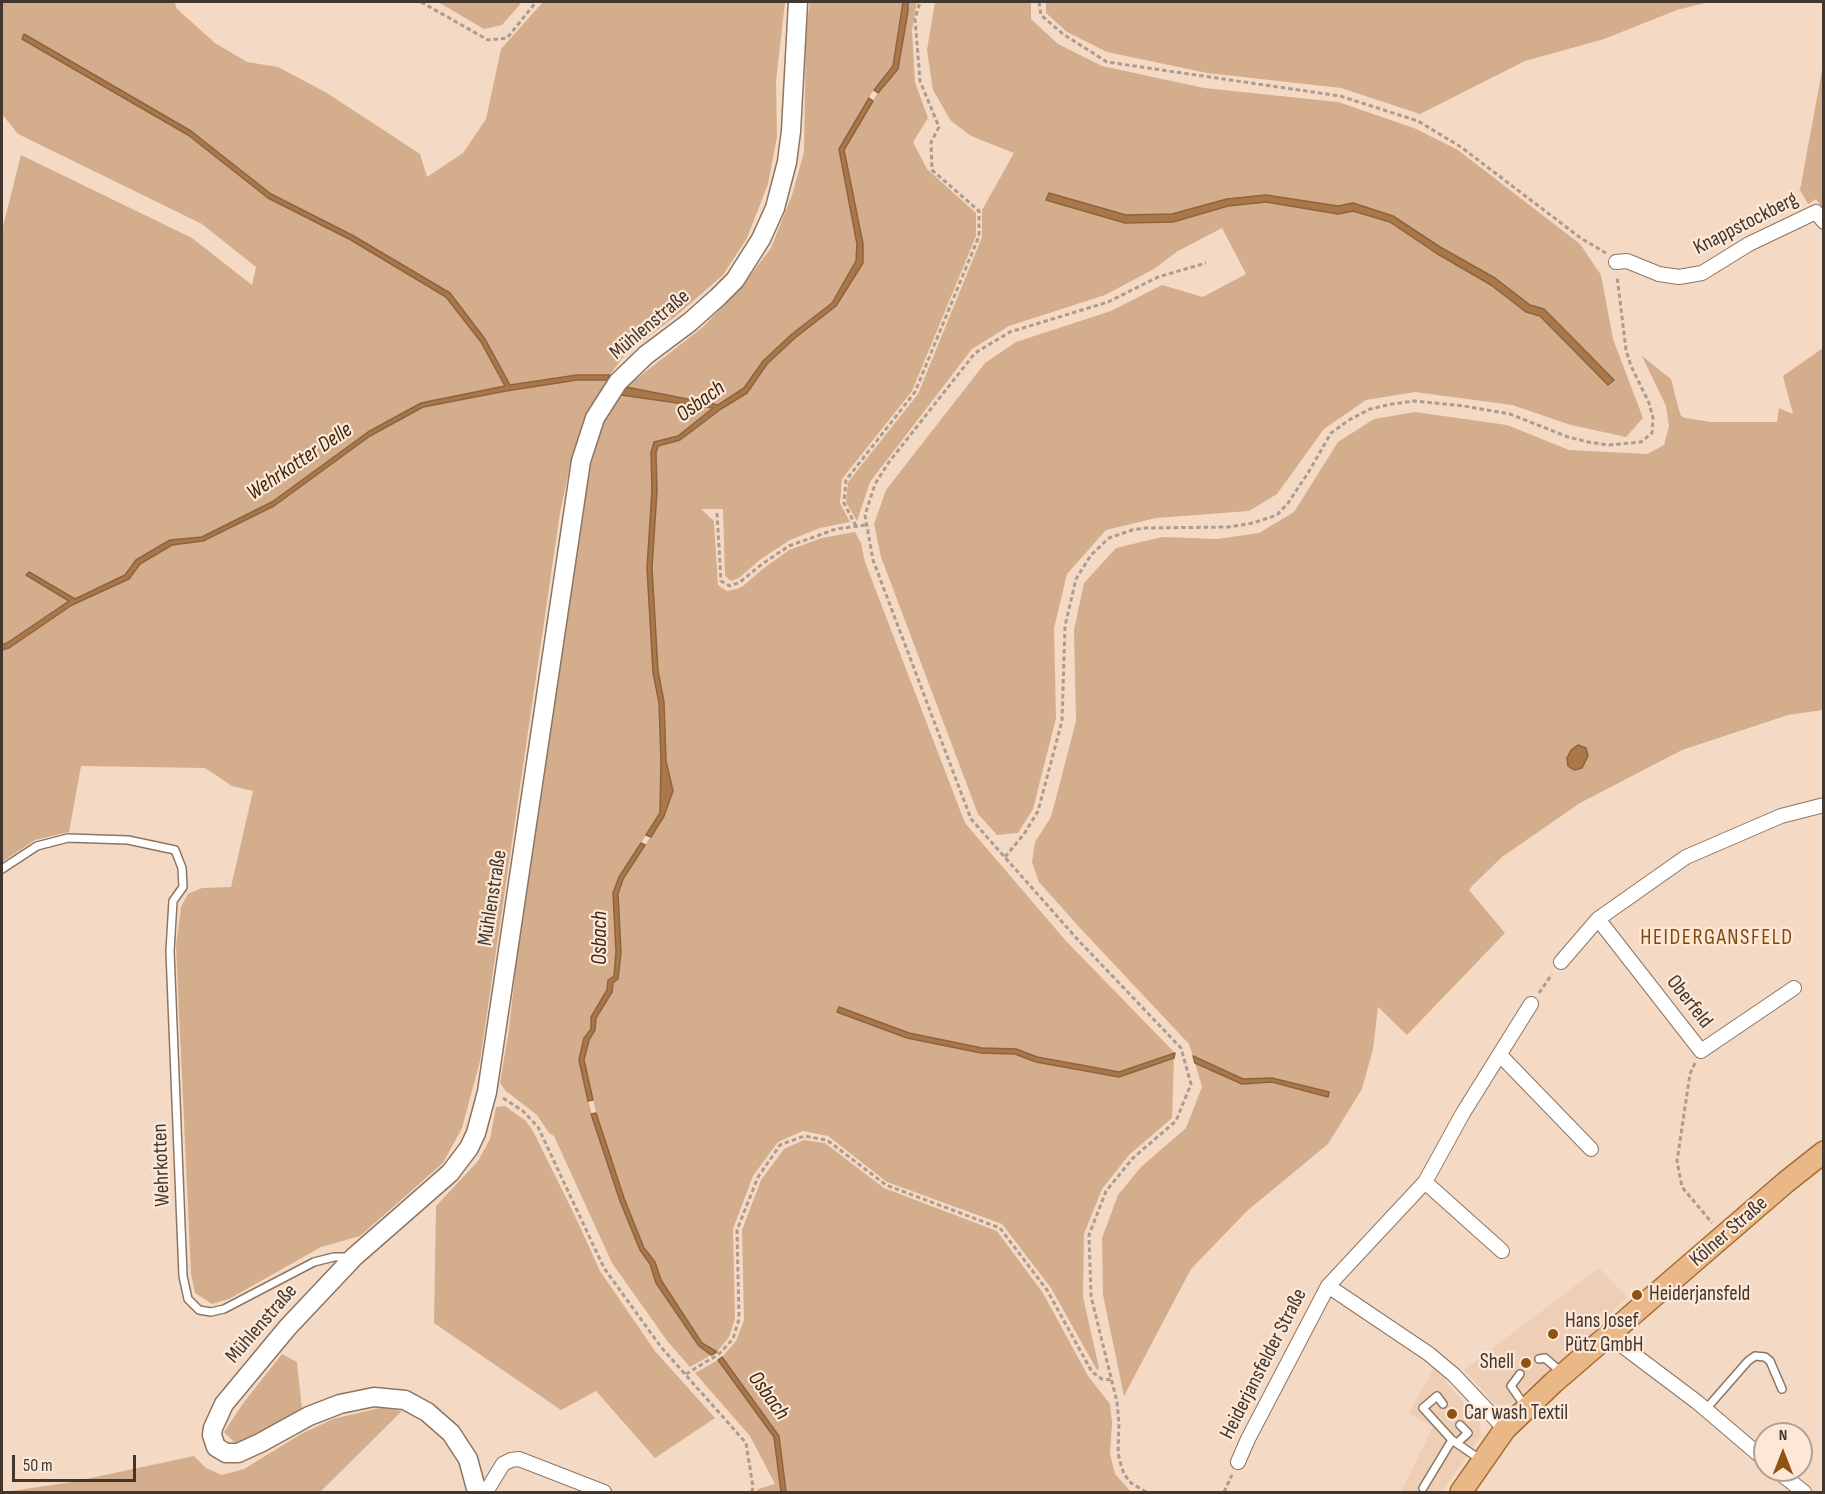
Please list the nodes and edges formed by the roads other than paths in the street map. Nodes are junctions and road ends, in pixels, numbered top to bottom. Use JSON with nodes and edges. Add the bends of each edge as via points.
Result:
{"nodes":[{"id":1,"x":798,"y":2,"type":"edge"},
{"id":2,"x":1824,"y":222,"type":"edge"},
{"id":3,"x":1616,"y":262,"type":"road end"},
{"id":4,"x":1824,"y":805,"type":"edge"},
{"id":5,"x":2,"y":869,"type":"edge"},
{"id":6,"x":1598,"y":919,"type":"junction"},
{"id":7,"x":1561,"y":962,"type":"road end"},
{"id":8,"x":1794,"y":987,"type":"dead end"},
{"id":9,"x":1531,"y":1004,"type":"road end"},
{"id":10,"x":1500,"y":1055,"type":"junction"},
{"id":11,"x":1591,"y":1149,"type":"dead end"},
{"id":12,"x":1824,"y":1152,"type":"edge"},
{"id":13,"x":1425,"y":1182,"type":"junction"},
{"id":14,"x":1502,"y":1251,"type":"dead end"},
{"id":15,"x":354,"y":1257,"type":"junction"},
{"id":16,"x":1328,"y":1286,"type":"junction"},
{"id":17,"x":1608,"y":1335,"type":"junction"},
{"id":18,"x":1539,"y":1359,"type":"dead end"},
{"id":19,"x":1520,"y":1374,"type":"dead end"},
{"id":20,"x":1564,"y":1374,"type":"junction"},
{"id":21,"x":1782,"y":1389,"type":"dead end"},
{"id":22,"x":1443,"y":1404,"type":"dead end"},
{"id":23,"x":1527,"y":1408,"type":"junction"},
{"id":24,"x":1706,"y":1409,"type":"junction"},
{"id":25,"x":1460,"y":1425,"type":"dead end"},
{"id":26,"x":1505,"y":1429,"type":"junction"},
{"id":27,"x":1455,"y":1442,"type":"junction"},
{"id":28,"x":1753,"y":1450,"type":"edge"},
{"id":29,"x":1483,"y":1461,"type":"junction"},
{"id":30,"x":1239,"y":1462,"type":"road end"},
{"id":31,"x":1423,"y":1488,"type":"dead end"},
{"id":32,"x":1786,"y":1488,"type":"edge"},
{"id":33,"x":477,"y":1492,"type":"edge"},
{"id":34,"x":486,"y":1492,"type":"edge"},
{"id":35,"x":604,"y":1492,"type":"edge"},
{"id":36,"x":1461,"y":1492,"type":"edge"},
{"id":37,"x":1804,"y":1492,"type":"edge"}],
"edges":[{"from":1,"to":15,"type":"street","name":"Mühlenstraße","via":[[789,147],[783,183],[765,231],[735,280],[618,382],[595,418],[581,461],[480,1124],[470,1148],[439,1184]]},
{"from":2,"to":3,"type":"street","name":"Knappstockberg","via":[[1816,212],[1749,244],[1702,273],[1678,277],[1627,261]]},
{"from":4,"to":6,"type":"street","via":[[1781,816],[1686,857]]},
{"from":5,"to":15,"type":"lane","name":"Wehrkotten","via":[[37,846],[68,838],[128,840],[175,850],[182,868],[183,887],[173,901],[170,951],[183,1276],[188,1299],[199,1310],[224,1309],[314,1262]]},
{"from":6,"to":7,"type":"street"},
{"from":6,"to":8,"type":"street","name":"Oberfeld","via":[[1701,1051]]},
{"from":9,"to":10,"type":"street","name":"Heiderjansfelder Straße"},
{"from":10,"to":11,"type":"street"},
{"from":10,"to":13,"type":"street","name":"Heiderjansfelder Straße"},
{"from":12,"to":17,"type":"main road","name":"Kölner Straße"},
{"from":13,"to":14,"type":"street"},
{"from":13,"to":16,"type":"street","name":"Heiderjansfelder Straße"},
{"from":15,"to":33,"type":"street","name":"Mühlenstraße","via":[[288,1327],[224,1404],[214,1422],[213,1441],[221,1451],[238,1453],[332,1406],[363,1397],[394,1398],[415,1404],[451,1433],[468,1460]]},
{"from":16,"to":26,"type":"street","name":"Heiderjansfelder Straße","via":[[1429,1354]]},
{"from":16,"to":30,"type":"street","name":"Heiderjansfelder Straße"},
{"from":17,"to":20,"type":"main road","name":"Kölner Straße"},
{"from":17,"to":24,"type":"street"},
{"from":18,"to":20,"type":"lane","via":[[1545,1358]]},
{"from":19,"to":23,"type":"lane","via":[[1511,1386]]},
{"from":20,"to":23,"type":"main road","name":"Kölner Straße"},
{"from":21,"to":24,"type":"lane","via":[[1770,1360],[1755,1356]]},
{"from":22,"to":27,"type":"lane","via":[[1437,1396],[1423,1408]]},
{"from":23,"to":26,"type":"main road","name":"Kölner Straße"},
{"from":24,"to":28,"type":"street"},
{"from":25,"to":27,"type":"lane","via":[[1468,1433]]},
{"from":26,"to":29,"type":"main road","name":"Kölner Straße"},
{"from":27,"to":29,"type":"lane"},
{"from":27,"to":31,"type":"lane"},
{"from":29,"to":36,"type":"main road","name":"Kölner Straße"},
{"from":32,"to":37,"type":"street"},
{"from":34,"to":35,"type":"street","via":[[503,1464],[511,1460]]}]}
